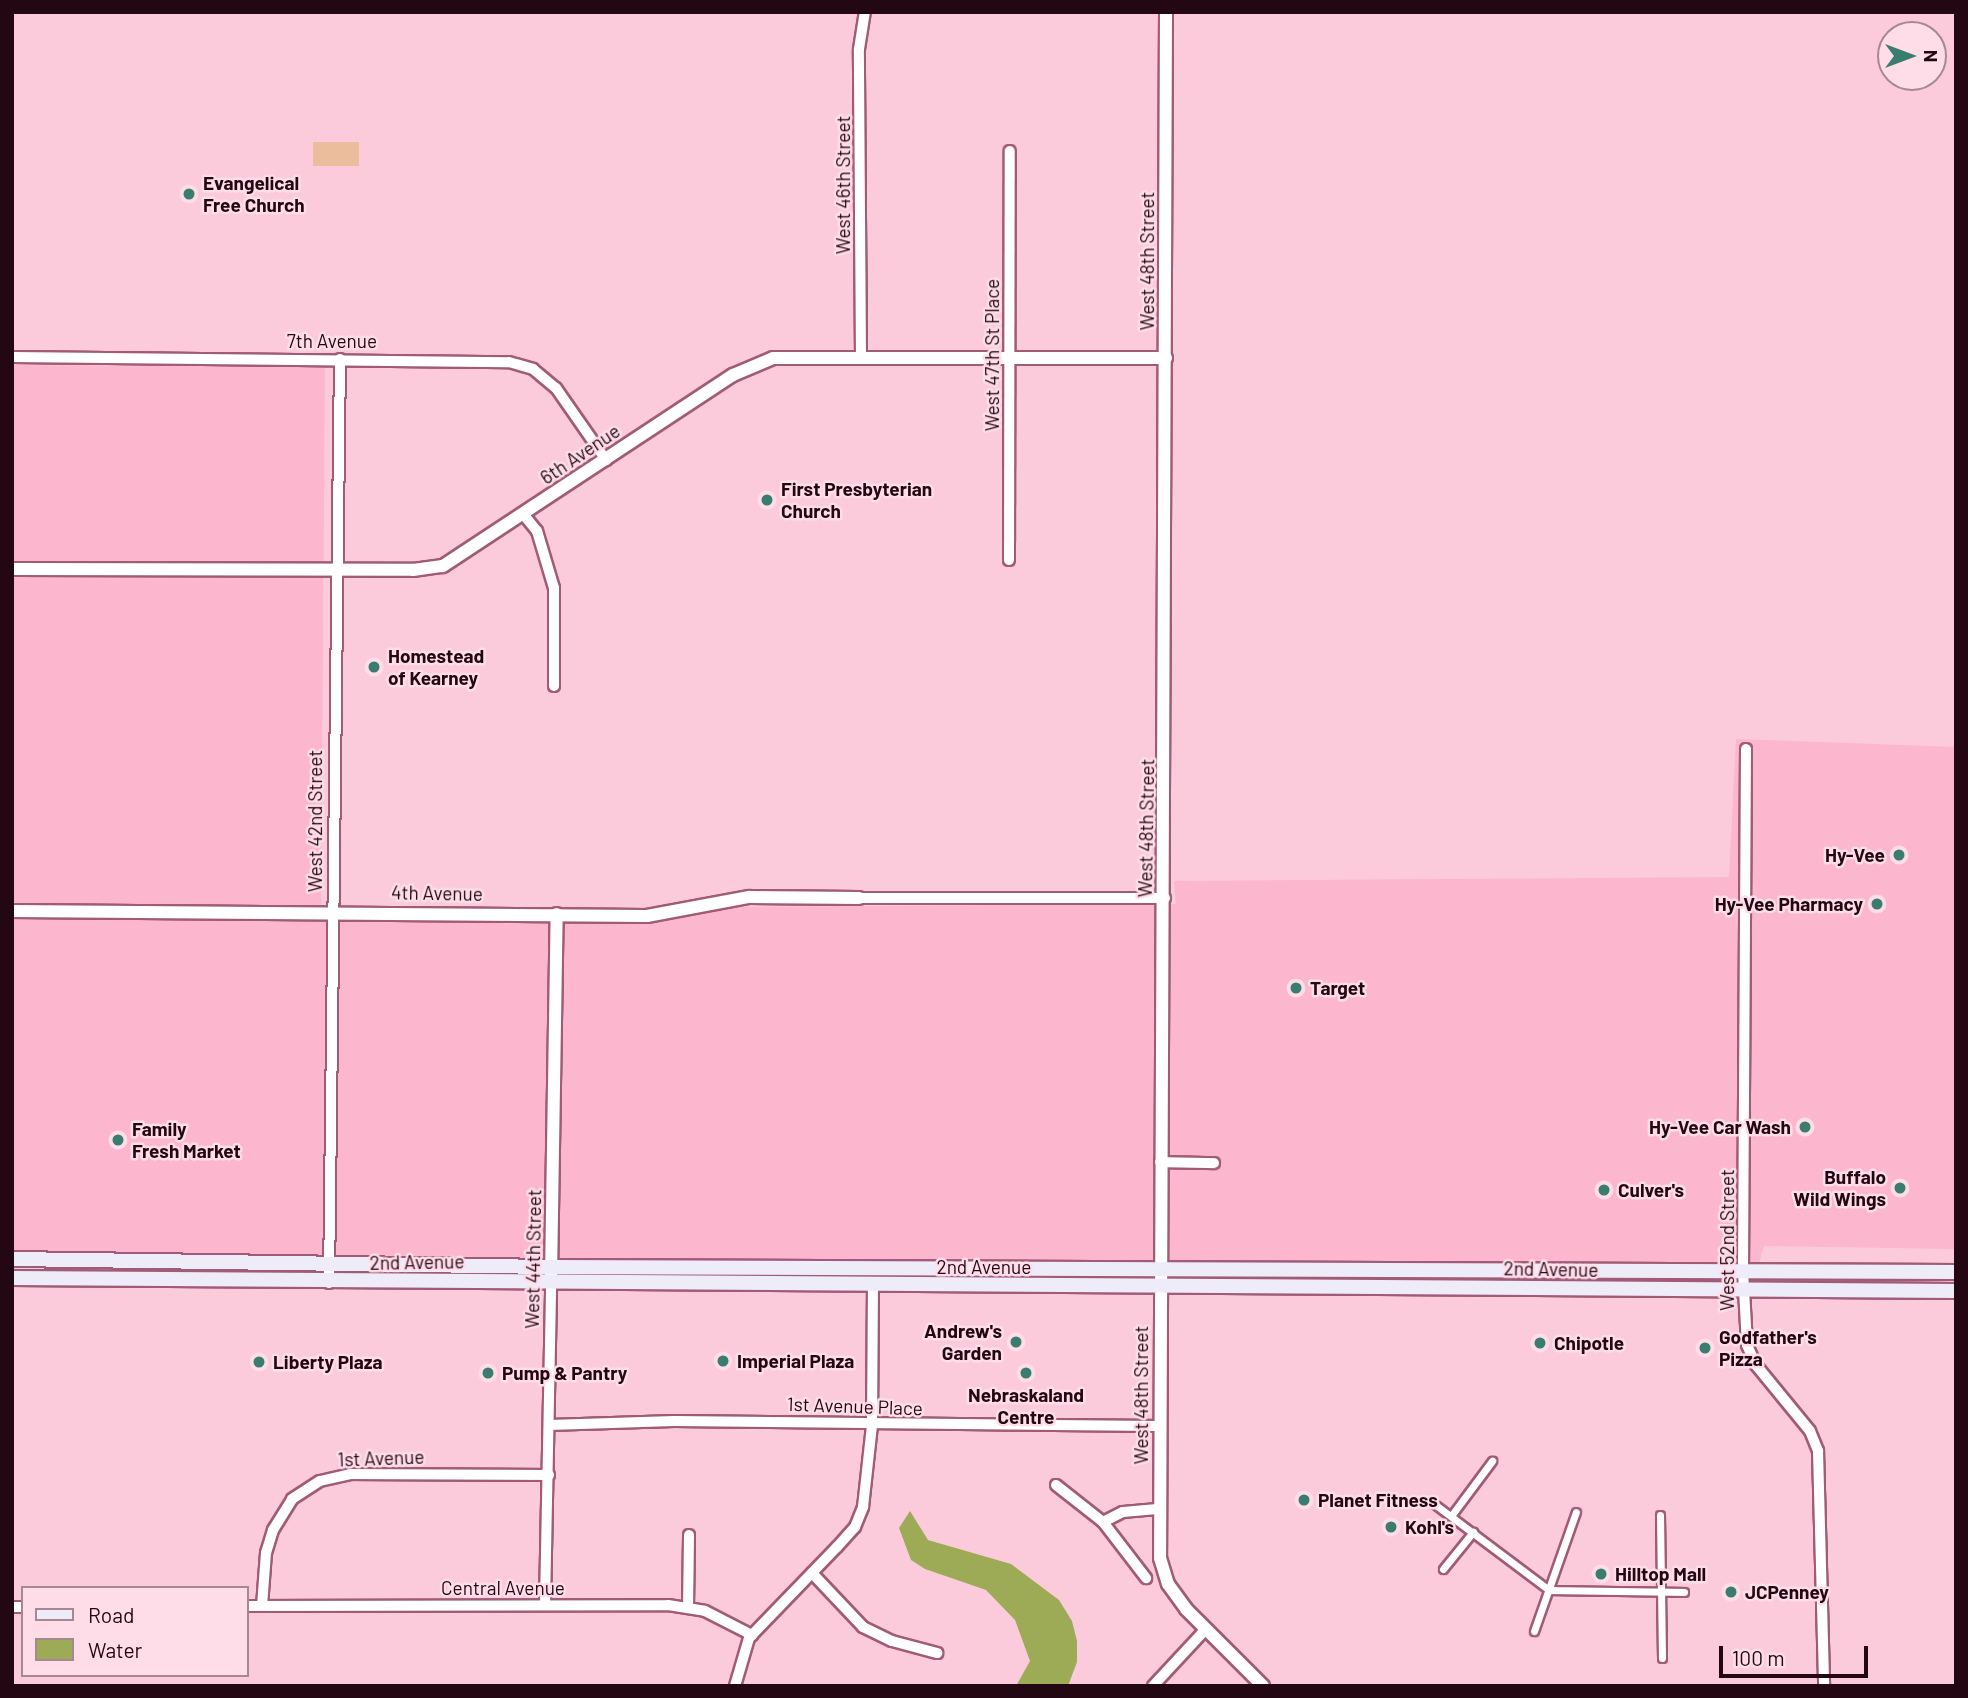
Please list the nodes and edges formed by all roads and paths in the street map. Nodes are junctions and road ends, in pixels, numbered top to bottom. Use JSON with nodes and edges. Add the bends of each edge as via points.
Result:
{"nodes":[{"id":1,"x":865,"y":12,"type":"edge"},
{"id":2,"x":1166,"y":12,"type":"edge"},
{"id":3,"x":1010,"y":151,"type":"dead end"},
{"id":4,"x":12,"y":357,"type":"edge"},
{"id":5,"x":861,"y":358,"type":"junction"},
{"id":6,"x":1166,"y":358,"type":"junction"},
{"id":7,"x":340,"y":359,"type":"junction"},
{"id":8,"x":1010,"y":360,"type":"junction"},
{"id":9,"x":606,"y":460,"type":"junction"},
{"id":10,"x":524,"y":515,"type":"junction"},
{"id":11,"x":1009,"y":560,"type":"dead end"},
{"id":12,"x":12,"y":569,"type":"edge"},
{"id":13,"x":335,"y":570,"type":"junction"},
{"id":14,"x":554,"y":686,"type":"dead end"},
{"id":15,"x":1746,"y":749,"type":"dead end"},
{"id":16,"x":859,"y":898,"type":"joint"},
{"id":17,"x":1166,"y":898,"type":"junction"},
{"id":18,"x":12,"y":911,"type":"edge"},
{"id":19,"x":333,"y":913,"type":"junction"},
{"id":20,"x":557,"y":914,"type":"junction"},
{"id":21,"x":1160,"y":1162,"type":"junction"},
{"id":22,"x":1214,"y":1163,"type":"dead end"},
{"id":23,"x":12,"y":1259,"type":"edge"},
{"id":24,"x":330,"y":1265,"type":"junction"},
{"id":25,"x":1160,"y":1269,"type":"junction"},
{"id":26,"x":1743,"y":1271,"type":"junction"},
{"id":27,"x":1956,"y":1272,"type":"edge"},
{"id":28,"x":551,"y":1273,"type":"junction"},
{"id":29,"x":12,"y":1278,"type":"edge"},
{"id":30,"x":329,"y":1283,"type":"junction"},
{"id":31,"x":1160,"y":1285,"type":"junction"},
{"id":32,"x":873,"y":1287,"type":"junction"},
{"id":33,"x":1743,"y":1290,"type":"junction"},
{"id":34,"x":1956,"y":1291,"type":"edge"},
{"id":35,"x":549,"y":1425,"type":"junction"},
{"id":36,"x":872,"y":1426,"type":"junction"},
{"id":37,"x":1159,"y":1426,"type":"junction"},
{"id":38,"x":1492,"y":1461,"type":"dead end"},
{"id":39,"x":549,"y":1475,"type":"junction"},
{"id":40,"x":1056,"y":1485,"type":"dead end"},
{"id":41,"x":1433,"y":1503,"type":"dead end"},
{"id":42,"x":1160,"y":1509,"type":"junction"},
{"id":43,"x":1576,"y":1512,"type":"dead end"},
{"id":44,"x":1660,"y":1515,"type":"dead end"},
{"id":45,"x":1451,"y":1516,"type":"junction"},
{"id":46,"x":1103,"y":1522,"type":"junction"},
{"id":47,"x":1473,"y":1532,"type":"junction"},
{"id":48,"x":689,"y":1535,"type":"dead end"},
{"id":49,"x":1443,"y":1569,"type":"dead end"},
{"id":50,"x":812,"y":1573,"type":"junction"},
{"id":51,"x":1146,"y":1578,"type":"dead end"},
{"id":52,"x":1549,"y":1590,"type":"junction"},
{"id":53,"x":1660,"y":1591,"type":"junction"},
{"id":54,"x":1684,"y":1592,"type":"dead end"},
{"id":55,"x":545,"y":1605,"type":"junction"},
{"id":56,"x":248,"y":1606,"type":"edge"},
{"id":57,"x":262,"y":1606,"type":"junction"},
{"id":58,"x":688,"y":1608,"type":"junction"},
{"id":59,"x":1205,"y":1630,"type":"junction"},
{"id":60,"x":1534,"y":1631,"type":"dead end"},
{"id":61,"x":752,"y":1635,"type":"junction"},
{"id":62,"x":937,"y":1653,"type":"dead end"},
{"id":63,"x":1662,"y":1658,"type":"dead end"},
{"id":64,"x":735,"y":1686,"type":"edge"},
{"id":65,"x":1153,"y":1686,"type":"edge"},
{"id":66,"x":1263,"y":1686,"type":"edge"},
{"id":67,"x":1824,"y":1686,"type":"edge"}],
"edges":[{"from":1,"to":5,"type":"street","name":"West 46th Street","via":[[859,49]]},
{"from":2,"to":6,"type":"street","name":"West 48th Street"},
{"from":3,"to":8,"type":"street","name":"West 47th St Place"},
{"from":4,"to":7,"type":"street","name":"7th Avenue"},
{"from":5,"to":8,"type":"street","name":"6th Avenue"},
{"from":5,"to":9,"type":"street","name":"6th Avenue","via":[[773,358],[753,365]]},
{"from":6,"to":8,"type":"street","name":"6th Avenue"},
{"from":6,"to":17,"type":"street","name":"West 48th Street"},
{"from":7,"to":9,"type":"street","name":"7th Avenue","via":[[485,359],[533,369],[556,388]]},
{"from":7,"to":13,"type":"street","name":"West 42nd Street"},
{"from":8,"to":11,"type":"street","name":"West 47th St Place"},
{"from":9,"to":10,"type":"street","name":"6th Avenue"},
{"from":10,"to":13,"type":"street","name":"6th Avenue","via":[[443,566]]},
{"from":10,"to":14,"type":"street","via":[[537,531],[554,589]]},
{"from":12,"to":13,"type":"street","name":"6th Avenue"},
{"from":13,"to":19,"type":"street","name":"West 42nd Street"},
{"from":15,"to":26,"type":"street","name":"West 52nd Street"},
{"from":16,"to":17,"type":"street"},
{"from":16,"to":20,"type":"street","name":"4th Avenue","via":[[749,897],[647,916]]},
{"from":17,"to":21,"type":"street","name":"West 48th Street","via":[[1161,924]]},
{"from":18,"to":19,"type":"street","name":"4th Avenue"},
{"from":19,"to":20,"type":"street","name":"4th Avenue"},
{"from":19,"to":24,"type":"street","name":"West 42nd Street"},
{"from":20,"to":28,"type":"street","name":"West 44th Street"},
{"from":21,"to":22,"type":"street"},
{"from":21,"to":25,"type":"street","name":"West 48th Street"},
{"from":23,"to":24,"type":"main road","name":"2nd Avenue"},
{"from":24,"to":28,"type":"main road","name":"2nd Avenue"},
{"from":24,"to":30,"type":"street","name":"West 42nd Street"},
{"from":25,"to":26,"type":"main road","name":"2nd Avenue"},
{"from":25,"to":28,"type":"main road","name":"2nd Avenue"},
{"from":25,"to":31,"type":"street","name":"West 48th Street"},
{"from":26,"to":27,"type":"main road","name":"2nd Avenue"},
{"from":26,"to":33,"type":"street","name":"West 52nd Street"},
{"from":28,"to":30,"type":"main road","name":"2nd Avenue"},
{"from":28,"to":32,"type":"main road","name":"2nd Avenue"},
{"from":28,"to":35,"type":"street","name":"West 44th Street"},
{"from":29,"to":30,"type":"main road","name":"2nd Avenue"},
{"from":31,"to":32,"type":"main road","name":"2nd Avenue"},
{"from":31,"to":33,"type":"main road","name":"2nd Avenue"},
{"from":31,"to":37,"type":"street","name":"West 48th Street"},
{"from":32,"to":36,"type":"street"},
{"from":33,"to":34,"type":"main road","name":"2nd Avenue"},
{"from":33,"to":67,"type":"street","name":"West 52nd Street","via":[[1747,1345],[1756,1365],[1793,1405],[1818,1451]]},
{"from":35,"to":36,"type":"street","name":"1st Avenue Place","via":[[770,1421]]},
{"from":35,"to":39,"type":"street","name":"West 44th Street"},
{"from":36,"to":37,"type":"street","name":"1st Avenue Place"},
{"from":36,"to":50,"type":"street","via":[[863,1507],[855,1527]]},
{"from":37,"to":42,"type":"street","name":"West 48th Street"},
{"from":38,"to":45,"type":"street"},
{"from":39,"to":55,"type":"street","name":"West 44th Street"},
{"from":39,"to":57,"type":"street","name":"1st Avenue","via":[[350,1474],[320,1481],[292,1499],[273,1530],[266,1553]]},
{"from":40,"to":46,"type":"street"},
{"from":41,"to":45,"type":"street"},
{"from":42,"to":46,"type":"street","via":[[1123,1512]]},
{"from":42,"to":59,"type":"street","name":"West 48th Street","via":[[1160,1558],[1168,1584]]},
{"from":43,"to":52,"type":"street"},
{"from":44,"to":53,"type":"street"},
{"from":45,"to":47,"type":"street"},
{"from":46,"to":51,"type":"street"},
{"from":47,"to":49,"type":"street"},
{"from":47,"to":52,"type":"street"},
{"from":48,"to":58,"type":"street"},
{"from":50,"to":61,"type":"street"},
{"from":50,"to":62,"type":"street","via":[[863,1627],[892,1641]]},
{"from":52,"to":53,"type":"street"},
{"from":52,"to":60,"type":"street"},
{"from":53,"to":54,"type":"street"},
{"from":53,"to":63,"type":"street"},
{"from":55,"to":57,"type":"street","name":"Central Avenue"},
{"from":55,"to":58,"type":"street","name":"Central Avenue"},
{"from":56,"to":57,"type":"street","name":"Central Avenue"},
{"from":58,"to":61,"type":"street","name":"Central Avenue","via":[[720,1617]]},
{"from":59,"to":65,"type":"street"},
{"from":59,"to":66,"type":"street","name":"West 48th Street"},
{"from":61,"to":64,"type":"street","via":[[740,1656]]}]}
